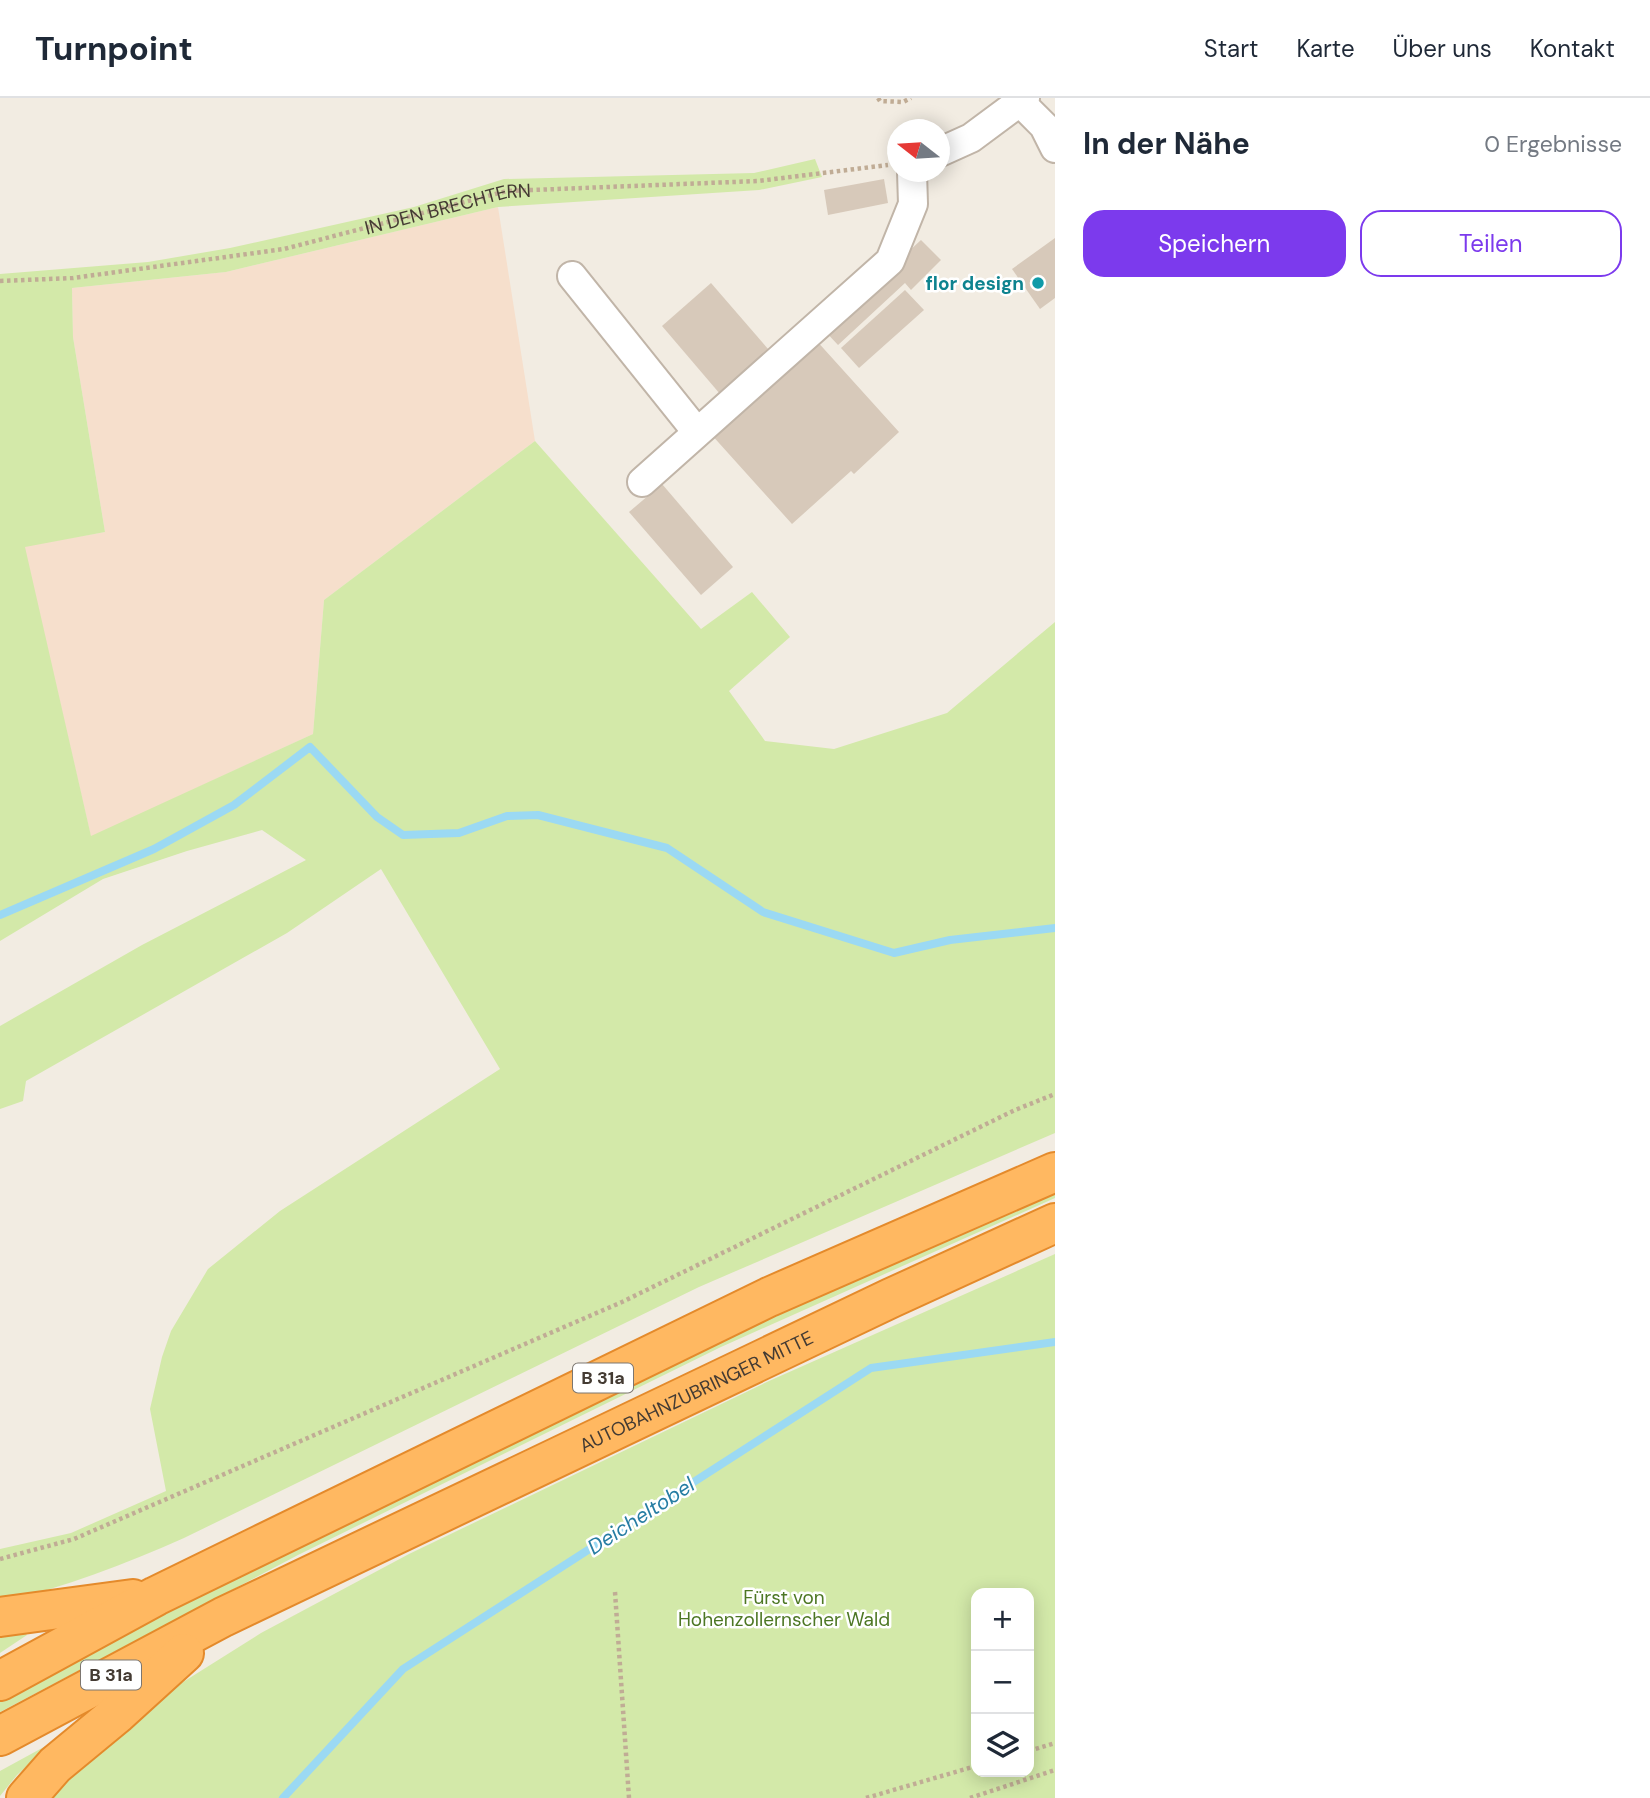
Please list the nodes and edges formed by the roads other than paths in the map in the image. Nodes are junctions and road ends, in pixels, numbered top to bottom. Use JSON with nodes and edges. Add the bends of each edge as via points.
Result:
{"nodes":[{"id":1,"x":1023,"y":100,"type":"edge"},
{"id":2,"x":950,"y":147,"type":"edge"},
{"id":3,"x":1055,"y":148,"type":"edge"},
{"id":4,"x":912,"y":182,"type":"edge"},
{"id":5,"x":572,"y":276,"type":"dead end"},
{"id":6,"x":697,"y":432,"type":"junction"},
{"id":7,"x":642,"y":482,"type":"dead end"},
{"id":8,"x":1055,"y":1172,"type":"edge"},
{"id":9,"x":1055,"y":1223,"type":"edge"},
{"id":10,"x":156,"y":1596,"type":"junction"},
{"id":11,"x":0,"y":1617,"type":"edge"},
{"id":12,"x":223,"y":1617,"type":"junction"},
{"id":13,"x":0,"y":1681,"type":"edge"},
{"id":14,"x":0,"y":1735,"type":"edge"},
{"id":15,"x":26,"y":1798,"type":"edge"}],
"edges":[{"from":1,"to":2,"type":"lane","via":[[971,138]]},
{"from":1,"to":3,"type":"lane"},
{"from":4,"to":6,"type":"lane","via":[[913,204],[890,261]]},
{"from":5,"to":6,"type":"lane"},
{"from":6,"to":7,"type":"lane"},
{"from":8,"to":10,"type":"highway","number":"B 31a","via":[[769,1297]]},
{"from":9,"to":12,"type":"highway","name":"AUTOBAHNZUBRINGER MITTE","number":"B 31a"},
{"from":10,"to":11,"type":"highway"},
{"from":10,"to":13,"type":"highway","number":"B 31a"},
{"from":12,"to":14,"type":"highway","number":"B 31a"},
{"from":12,"to":15,"type":"highway","via":[[55,1765]]}]}
